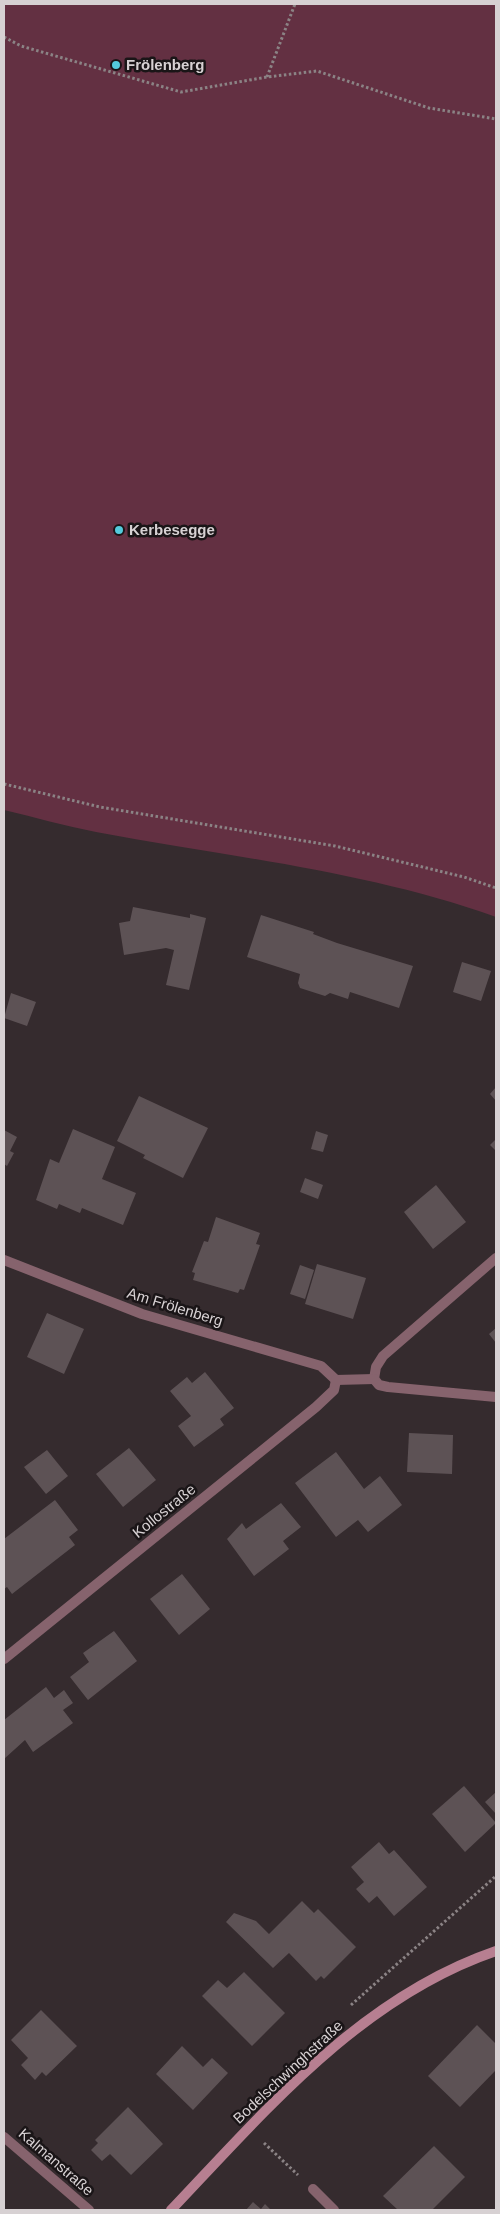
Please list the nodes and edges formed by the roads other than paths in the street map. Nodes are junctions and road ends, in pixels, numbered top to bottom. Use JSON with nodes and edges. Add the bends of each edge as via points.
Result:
{"nodes":[{"id":1,"x":496,"y":1258,"type":"edge"},
{"id":2,"x":4,"y":1260,"type":"edge"},
{"id":3,"x":374,"y":1379,"type":"junction"},
{"id":4,"x":336,"y":1380,"type":"junction"},
{"id":5,"x":496,"y":1397,"type":"edge"},
{"id":6,"x":4,"y":1659,"type":"edge"},
{"id":7,"x":496,"y":1950,"type":"edge"},
{"id":8,"x":4,"y":2137,"type":"edge"},
{"id":9,"x":313,"y":2189,"type":"road end"},
{"id":10,"x":89,"y":2210,"type":"edge"},
{"id":11,"x":170,"y":2210,"type":"edge"},
{"id":12,"x":334,"y":2210,"type":"edge"}],
"edges":[{"from":1,"to":3,"type":"street","via":[[383,1356],[376,1367]]},
{"from":2,"to":4,"type":"street","name":"Am Frölenberg","via":[[142,1314],[321,1366]]},
{"from":3,"to":4,"type":"street"},
{"from":3,"to":5,"type":"street","via":[[379,1385],[388,1387]]},
{"from":4,"to":6,"type":"street","name":"Kollostraße","via":[[334,1390],[316,1407]]},
{"from":7,"to":11,"type":"street","name":"Bodelschwinghstraße","via":[[442,1975],[359,2025],[248,2129]]},
{"from":8,"to":10,"type":"street","name":"Kalmanstraße"},
{"from":9,"to":12,"type":"street"}]}
